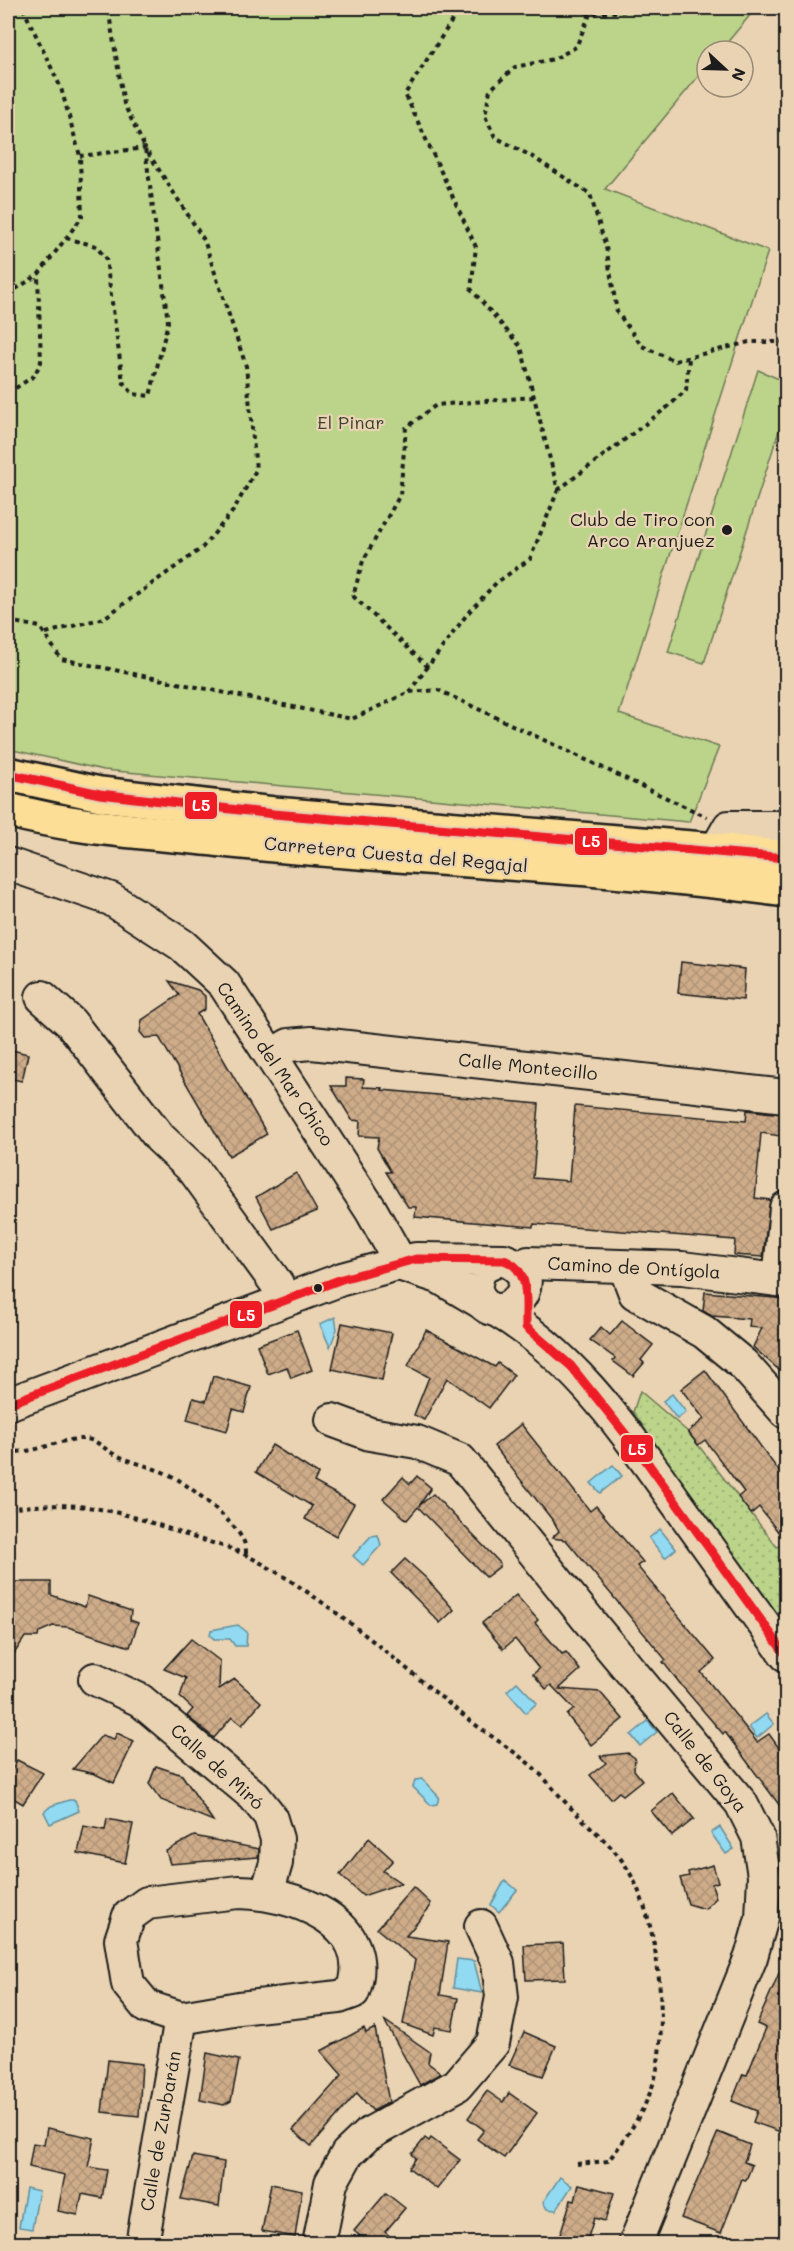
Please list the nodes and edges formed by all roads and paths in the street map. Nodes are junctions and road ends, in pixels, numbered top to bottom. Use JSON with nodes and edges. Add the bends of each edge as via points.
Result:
{"nodes":[{"id":1,"x":23,"y":8,"type":"edge"},
{"id":2,"x":108,"y":8,"type":"edge"},
{"id":3,"x":460,"y":8,"type":"edge"},
{"id":4,"x":577,"y":8,"type":"edge"},
{"id":5,"x":666,"y":8,"type":"edge"},
{"id":6,"x":590,"y":14,"type":"junction"},
{"id":7,"x":145,"y":147,"type":"junction"},
{"id":8,"x":80,"y":156,"type":"junction"},
{"id":9,"x":66,"y":238,"type":"junction"},
{"id":10,"x":38,"y":275,"type":"junction"},
{"id":11,"x":8,"y":294,"type":"edge"},
{"id":12,"x":786,"y":342,"type":"edge"},
{"id":13,"x":689,"y":358,"type":"junction"},
{"id":14,"x":8,"y":393,"type":"edge"},
{"id":15,"x":534,"y":397,"type":"junction"},
{"id":16,"x":558,"y":490,"type":"junction"},
{"id":17,"x":8,"y":621,"type":"edge"},
{"id":18,"x":46,"y":633,"type":"junction"},
{"id":19,"x":428,"y":667,"type":"junction"},
{"id":20,"x":409,"y":692,"type":"junction"},
{"id":21,"x":8,"y":774,"type":"edge"},
{"id":22,"x":8,"y":810,"type":"edge"},
{"id":23,"x":786,"y":827,"type":"edge"},
{"id":24,"x":723,"y":838,"type":"junction"},
{"id":25,"x":786,"y":858,"type":"edge"},
{"id":26,"x":8,"y":864,"type":"edge"},
{"id":27,"x":786,"y":890,"type":"edge"},
{"id":28,"x":42,"y":998,"type":"dead end"},
{"id":29,"x":272,"y":1055,"type":"junction"},
{"id":30,"x":786,"y":1096,"type":"edge"},
{"id":31,"x":786,"y":1208,"type":"edge"},
{"id":32,"x":402,"y":1265,"type":"junction"},
{"id":33,"x":625,"y":1267,"type":"junction"},
{"id":34,"x":512,"y":1273,"type":"junction"},
{"id":35,"x":783,"y":1280,"type":"edge"},
{"id":36,"x":282,"y":1300,"type":"junction"},
{"id":37,"x":489,"y":1306,"type":"junction"},
{"id":38,"x":526,"y":1327,"type":"junction"},
{"id":39,"x":8,"y":1404,"type":"edge"},
{"id":40,"x":786,"y":1412,"type":"edge"},
{"id":41,"x":332,"y":1420,"type":"dead end"},
{"id":42,"x":8,"y":1451,"type":"edge"},
{"id":43,"x":8,"y":1509,"type":"edge"},
{"id":44,"x":246,"y":1555,"type":"junction"},
{"id":45,"x":786,"y":1655,"type":"edge"},
{"id":46,"x":95,"y":1679,"type":"dead end"},
{"id":47,"x":267,"y":1893,"type":"junction"},
{"id":48,"x":481,"y":1926,"type":"dead end"},
{"id":49,"x":180,"y":2018,"type":"junction"},
{"id":50,"x":577,"y":2164,"type":"dead end"},
{"id":51,"x":142,"y":2244,"type":"edge"},
{"id":52,"x":320,"y":2244,"type":"edge"},
{"id":53,"x":635,"y":2244,"type":"edge"}],
"edges":[{"from":1,"to":8,"type":"path","via":[[61,88]]},
{"from":2,"to":7,"type":"path","via":[[124,104]]},
{"from":3,"to":15,"type":"path","via":[[405,94],[477,247],[471,289],[521,346]]},
{"from":4,"to":6,"type":"path"},
{"from":5,"to":6,"type":"path"},
{"from":6,"to":13,"type":"path","via":[[576,47],[554,58],[515,68],[490,90],[485,116],[495,137],[590,194],[606,247],[616,312],[642,346],[675,362]]},
{"from":7,"to":8,"type":"path"},
{"from":7,"to":9,"type":"path","via":[[168,322],[150,396],[133,394],[123,382],[106,259],[96,246]]},
{"from":7,"to":18,"type":"path","via":[[204,240],[246,366],[256,471],[233,511],[202,548],[104,618]]},
{"from":8,"to":9,"type":"path","via":[[82,217]]},
{"from":9,"to":10,"type":"path"},
{"from":10,"to":11,"type":"path"},
{"from":10,"to":14,"type":"path","via":[[41,362],[34,376]]},
{"from":12,"to":13,"type":"path","via":[[749,342]]},
{"from":13,"to":16,"type":"path","via":[[686,390]]},
{"from":15,"to":16,"type":"path"},
{"from":15,"to":19,"type":"path","via":[[436,405],[406,428],[400,495],[363,561],[353,596]]},
{"from":16,"to":19,"type":"path","via":[[530,559],[496,583]]},
{"from":17,"to":18,"type":"path","via":[[40,627]]},
{"from":18,"to":20,"type":"path","via":[[61,658],[352,719]]},
{"from":19,"to":20,"type":"path"},
{"from":20,"to":24,"type":"path","via":[[438,690],[459,699]]},
{"from":21,"to":24,"type":"main road","name":"Carretera Cuesta del Regajal","via":[[100,794],[274,814]]},
{"from":22,"to":27,"type":"main road","name":"Carretera Cuesta del Regajal","via":[[93,826],[272,845],[709,879]]},
{"from":23,"to":24,"type":"street"},
{"from":24,"to":25,"type":"main road","name":"Carretera Cuesta del Regajal"},
{"from":26,"to":29,"type":"street","name":"Camino del Mar Chico","via":[[111,899],[182,945],[224,984]]},
{"from":28,"to":36,"type":"street","via":[[71,1023],[160,1138],[194,1170],[277,1284]]},
{"from":29,"to":30,"type":"street","name":"Calle Montecillo","via":[[289,1045],[312,1043]]},
{"from":29,"to":32,"type":"street","name":"Camino del Mar Chico"},
{"from":31,"to":35,"type":"street"},
{"from":32,"to":34,"type":"street","name":"Camino de Ontígola","via":[[426,1259]]},
{"from":32,"to":36,"type":"street","name":"Camino de Ontígola","via":[[342,1279]]},
{"from":32,"to":37,"type":"street","via":[[439,1277]]},
{"from":33,"to":34,"type":"street","name":"Camino de Ontígola","via":[[528,1263]]},
{"from":33,"to":35,"type":"street","name":"Camino de Ontígola","via":[[682,1268]]},
{"from":33,"to":40,"type":"street","via":[[635,1293],[704,1332],[743,1364]]},
{"from":34,"to":37,"type":"street","via":[[514,1306]]},
{"from":34,"to":37,"type":"street","via":[[480,1269],[475,1286]]},
{"from":34,"to":38,"type":"street"},
{"from":36,"to":39,"type":"street","name":"Camino de Ontígola"},
{"from":37,"to":38,"type":"street"},
{"from":38,"to":45,"type":"street","via":[[571,1366],[639,1451]]},
{"from":41,"to":53,"type":"street","name":"Calle de Goya","via":[[370,1434],[417,1442],[460,1460],[741,1803],[758,1837],[764,1876],[762,1918],[751,1958]]},
{"from":42,"to":44,"type":"path","via":[[43,1449],[79,1439],[99,1441],[111,1452],[176,1479],[196,1494],[239,1533],[246,1544]]},
{"from":43,"to":44,"type":"path","via":[[52,1503],[101,1507]]},
{"from":44,"to":50,"type":"path","via":[[374,1641],[534,1767],[626,1866],[644,1902],[658,1979],[657,2071],[643,2106],[608,2162]]},
{"from":46,"to":47,"type":"street","name":"Calle de Miró","via":[[140,1700],[260,1803],[270,1816],[277,1839],[276,1863]]},
{"from":47,"to":49,"type":"street","via":[[238,1892],[147,1903],[129,1916],[121,1940],[128,1984],[147,2007]]},
{"from":47,"to":49,"type":"street","via":[[304,1903],[348,1937],[359,1957],[359,1976],[353,1992]]},
{"from":48,"to":52,"type":"street","via":[[498,1963],[502,1997],[493,2043],[458,2085],[367,2135],[347,2154],[332,2183]]},
{"from":49,"to":51,"type":"street","name":"Calle de Zurbarán"}]}
